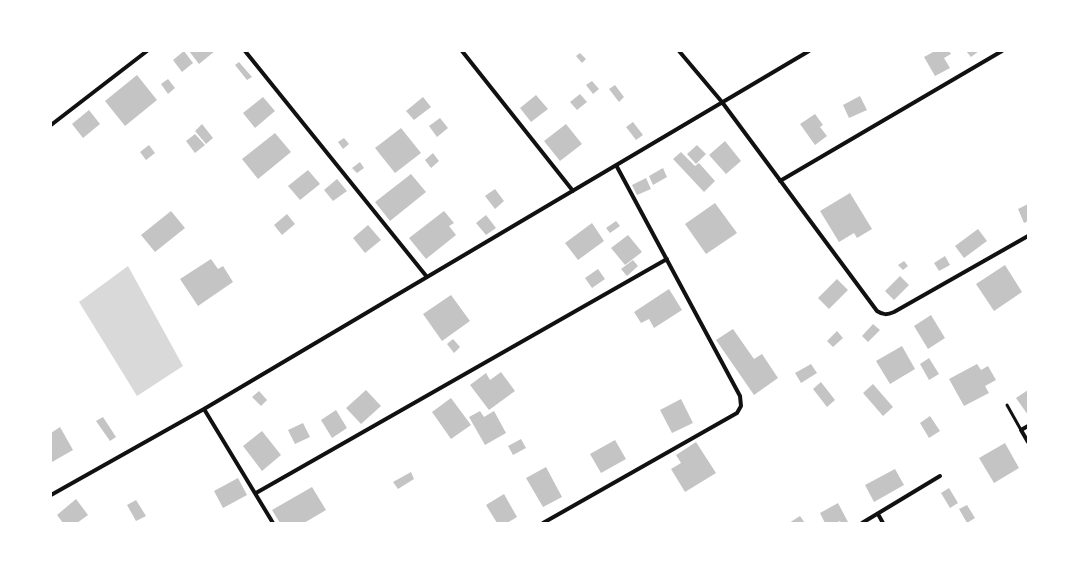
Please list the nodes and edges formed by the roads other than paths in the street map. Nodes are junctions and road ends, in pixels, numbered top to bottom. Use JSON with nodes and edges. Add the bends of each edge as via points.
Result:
{"nodes":[{"id":1,"x":147,"y":51,"type":"edge"},
{"id":2,"x":245,"y":51,"type":"edge"},
{"id":3,"x":462,"y":51,"type":"edge"},
{"id":4,"x":679,"y":51,"type":"edge"},
{"id":5,"x":809,"y":51,"type":"edge"},
{"id":6,"x":1002,"y":51,"type":"edge"},
{"id":7,"x":722,"y":102,"type":"junction"},
{"id":8,"x":51,"y":125,"type":"edge"},
{"id":9,"x":616,"y":165,"type":"junction"},
{"id":10,"x":780,"y":181,"type":"junction"},
{"id":11,"x":573,"y":191,"type":"junction"},
{"id":12,"x":1028,"y":236,"type":"edge"},
{"id":13,"x":667,"y":259,"type":"junction"},
{"id":14,"x":427,"y":277,"type":"junction"},
{"id":15,"x":1007,"y":405,"type":"dead end"},
{"id":16,"x":204,"y":409,"type":"junction"},
{"id":17,"x":1028,"y":426,"type":"edge"},
{"id":18,"x":1021,"y":430,"type":"junction"},
{"id":19,"x":1028,"y":442,"type":"edge"},
{"id":20,"x":940,"y":476,"type":"dead end"},
{"id":21,"x":256,"y":493,"type":"junction"},
{"id":22,"x":51,"y":495,"type":"edge"},
{"id":23,"x":878,"y":514,"type":"junction"},
{"id":24,"x":273,"y":523,"type":"edge"},
{"id":25,"x":543,"y":523,"type":"edge"},
{"id":26,"x":862,"y":523,"type":"edge"},
{"id":27,"x":883,"y":523,"type":"edge"}],
"edges":[{"from":1,"to":8,"type":"street"},
{"from":2,"to":14,"type":"street"},
{"from":3,"to":11,"type":"street"},
{"from":4,"to":7,"type":"street"},
{"from":5,"to":7,"type":"street"},
{"from":6,"to":10,"type":"street"},
{"from":7,"to":9,"type":"street"},
{"from":7,"to":10,"type":"street"},
{"from":9,"to":11,"type":"street"},
{"from":9,"to":13,"type":"street"},
{"from":10,"to":12,"type":"street","via":[[877,311],[882,314],[894,312]]},
{"from":11,"to":14,"type":"street"},
{"from":13,"to":21,"type":"street"},
{"from":13,"to":25,"type":"street","via":[[740,396],[741,406],[737,413]]},
{"from":14,"to":16,"type":"street"},
{"from":15,"to":18,"type":"lane"},
{"from":16,"to":21,"type":"street"},
{"from":16,"to":22,"type":"street"},
{"from":17,"to":18,"type":"street"},
{"from":18,"to":19,"type":"street"},
{"from":20,"to":23,"type":"street"},
{"from":21,"to":24,"type":"street"},
{"from":23,"to":26,"type":"street"},
{"from":23,"to":27,"type":"street"}]}
